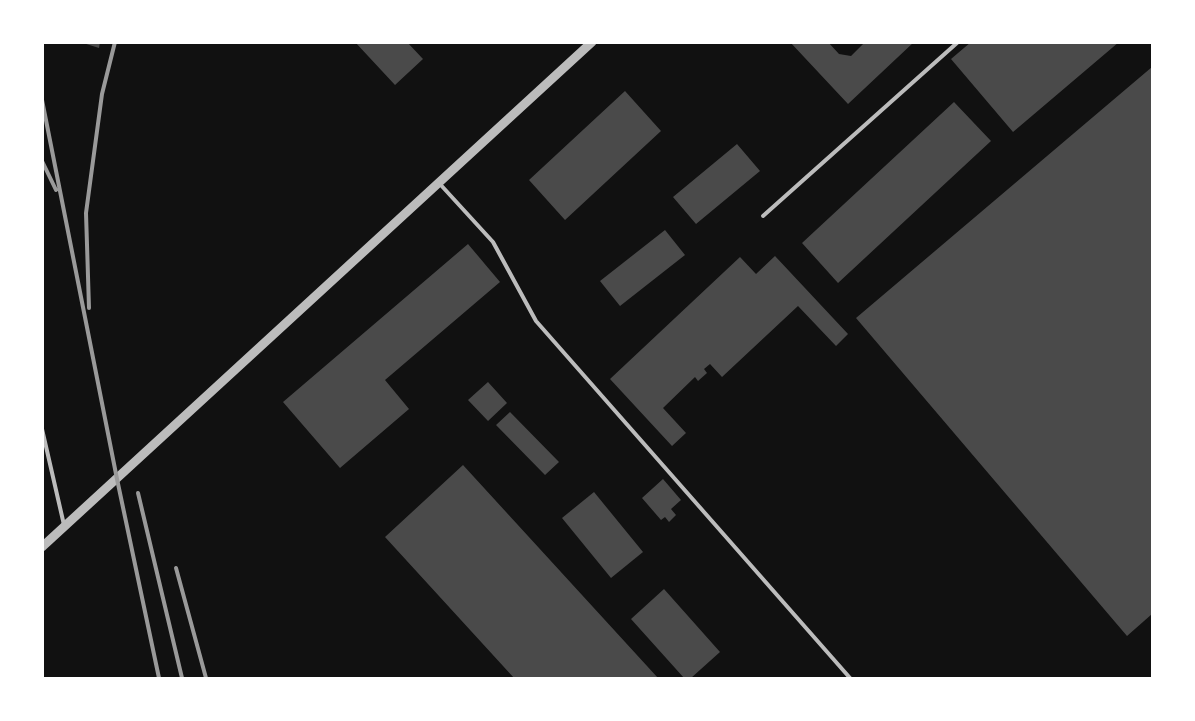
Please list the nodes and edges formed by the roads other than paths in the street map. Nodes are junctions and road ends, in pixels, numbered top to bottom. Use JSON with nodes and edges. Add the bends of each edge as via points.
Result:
{"nodes":[{"id":1,"x":592,"y":42,"type":"edge"},
{"id":2,"x":958,"y":42,"type":"edge"},
{"id":3,"x":439,"y":183,"type":"junction"},
{"id":4,"x":764,"y":216,"type":"dead end"},
{"id":5,"x":42,"y":429,"type":"edge"},
{"id":6,"x":64,"y":527,"type":"junction"},
{"id":7,"x":42,"y":547,"type":"edge"},
{"id":8,"x":850,"y":678,"type":"edge"}],
"edges":[{"from":1,"to":3,"type":"street"},
{"from":2,"to":4,"type":"lane"},
{"from":3,"to":6,"type":"street"},
{"from":3,"to":8,"type":"lane","via":[[493,242],[536,321]]},
{"from":5,"to":6,"type":"lane"},
{"from":6,"to":7,"type":"street"}]}
